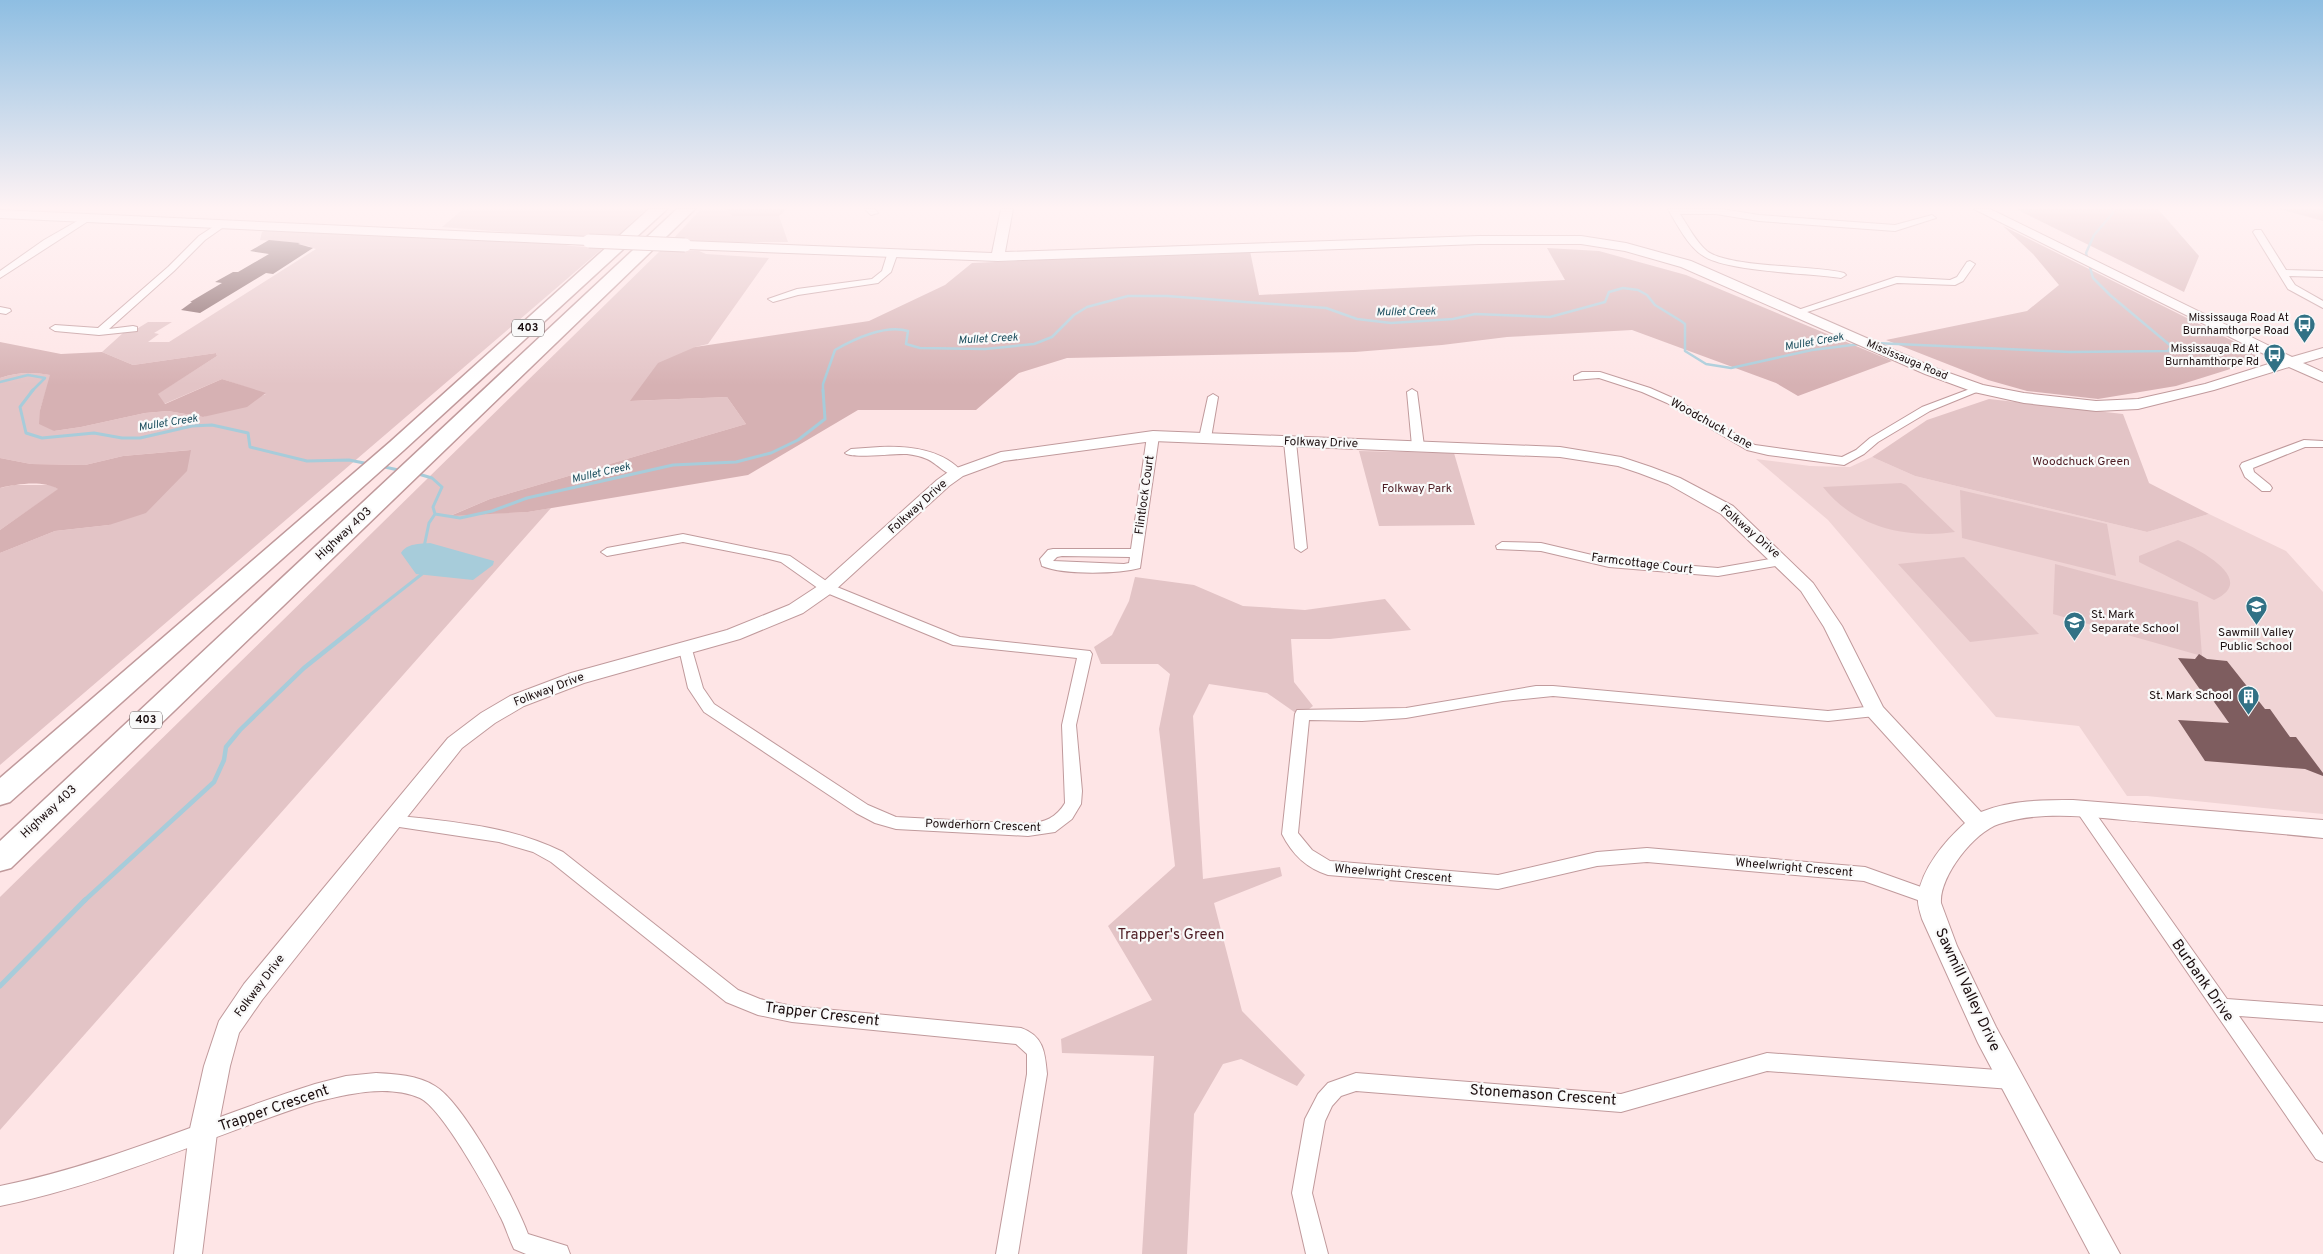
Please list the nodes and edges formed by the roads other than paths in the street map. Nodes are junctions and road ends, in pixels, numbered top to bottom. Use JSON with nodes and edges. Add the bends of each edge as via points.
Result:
{"nodes":[{"id":1,"x":10,"y":268,"type":"edge"},
{"id":2,"x":172,"y":268,"type":"edge"},
{"id":3,"x":595,"y":268,"type":"edge"},
{"id":4,"x":626,"y":268,"type":"edge"},
{"id":5,"x":888,"y":268,"type":"edge"},
{"id":6,"x":1693,"y":268,"type":"edge"},
{"id":7,"x":1790,"y":268,"type":"edge"},
{"id":8,"x":1968,"y":268,"type":"edge"},
{"id":9,"x":2098,"y":268,"type":"edge"},
{"id":10,"x":2124,"y":268,"type":"edge"},
{"id":11,"x":2279,"y":268,"type":"edge"},
{"id":12,"x":2282,"y":273,"type":"junction"},
{"id":13,"x":2323,"y":274,"type":"edge"},
{"id":14,"x":0,"y":275,"type":"edge"},
{"id":15,"x":1841,"y":275,"type":"dead end"},
{"id":16,"x":773,"y":298,"type":"dead end"},
{"id":17,"x":2323,"y":305,"type":"edge"},
{"id":18,"x":1797,"y":312,"type":"junction"},
{"id":19,"x":55,"y":328,"type":"dead end"},
{"id":20,"x":133,"y":329,"type":"dead end"},
{"id":21,"x":99,"y":332,"type":"junction"},
{"id":22,"x":1842,"y":332,"type":"joint"},
{"id":23,"x":2323,"y":352,"type":"edge"},
{"id":24,"x":2308,"y":357,"type":"junction"},
{"id":25,"x":2290,"y":362,"type":"junction"},
{"id":26,"x":2323,"y":364,"type":"edge"},
{"id":27,"x":1578,"y":378,"type":"dead end"},
{"id":28,"x":2323,"y":378,"type":"edge"},
{"id":29,"x":1979,"y":389,"type":"junction"},
{"id":30,"x":1412,"y":392,"type":"dead end"},
{"id":31,"x":1213,"y":397,"type":"dead end"},
{"id":32,"x":1153,"y":436,"type":"junction"},
{"id":33,"x":1205,"y":438,"type":"junction"},
{"id":34,"x":1290,"y":442,"type":"junction"},
{"id":35,"x":2323,"y":444,"type":"edge"},
{"id":36,"x":1418,"y":446,"type":"junction"},
{"id":37,"x":851,"y":453,"type":"dead end"},
{"id":38,"x":957,"y":473,"type":"junction"},
{"id":39,"x":2266,"y":488,"type":"dead end"},
{"id":40,"x":1502,"y":546,"type":"dead end"},
{"id":41,"x":1301,"y":548,"type":"dead end"},
{"id":42,"x":607,"y":552,"type":"dead end"},
{"id":43,"x":1136,"y":553,"type":"junction"},
{"id":44,"x":1782,"y":560,"type":"junction"},
{"id":45,"x":827,"y":588,"type":"junction"},
{"id":46,"x":686,"y":649,"type":"junction"},
{"id":47,"x":1875,"y":711,"type":"junction"},
{"id":48,"x":52,"y":746,"type":"junction"},
{"id":49,"x":0,"y":789,"type":"edge"},
{"id":50,"x":0,"y":794,"type":"edge"},
{"id":51,"x":2083,"y":808,"type":"junction"},
{"id":52,"x":392,"y":821,"type":"junction"},
{"id":53,"x":1978,"y":822,"type":"junction"},
{"id":54,"x":2323,"y":829,"type":"edge"},
{"id":55,"x":0,"y":859,"type":"edge"},
{"id":56,"x":1929,"y":897,"type":"junction"},
{"id":57,"x":2220,"y":1007,"type":"junction"},
{"id":58,"x":2323,"y":1014,"type":"edge"},
{"id":59,"x":2010,"y":1080,"type":"junction"},
{"id":60,"x":203,"y":1133,"type":"junction"},
{"id":61,"x":2323,"y":1152,"type":"edge"},
{"id":62,"x":0,"y":1196,"type":"edge"},
{"id":63,"x":188,"y":1254,"type":"edge"},
{"id":64,"x":559,"y":1254,"type":"edge"},
{"id":65,"x":1007,"y":1254,"type":"edge"},
{"id":66,"x":1317,"y":1254,"type":"edge"},
{"id":67,"x":2106,"y":1254,"type":"edge"}],
"edges":[{"from":1,"to":14,"type":"street"},
{"from":2,"to":21,"type":"street"},
{"from":3,"to":48,"type":"highway","number":"403","via":[[397,446]]},
{"from":4,"to":55,"type":"highway","name":"Highway 403","number":"403"},
{"from":5,"to":16,"type":"street","via":[[875,281]]},
{"from":6,"to":18,"type":"main road","name":"Mississauga Road"},
{"from":7,"to":15,"type":"street"},
{"from":8,"to":18,"type":"street","via":[[1960,279],[1952,283],[1896,280]]},
{"from":9,"to":25,"type":"street"},
{"from":10,"to":24,"type":"street"},
{"from":11,"to":12,"type":"street"},
{"from":12,"to":13,"type":"street"},
{"from":12,"to":17,"type":"street","via":[[2291,287]]},
{"from":18,"to":22,"type":"main road","name":"Mississauga Road"},
{"from":19,"to":21,"type":"street"},
{"from":20,"to":21,"type":"street"},
{"from":22,"to":29,"type":"street","name":"Mississauga Road"},
{"from":23,"to":24,"type":"street","name":"Mississauga Road"},
{"from":24,"to":25,"type":"street","name":"Mississauga Road"},
{"from":24,"to":26,"type":"street"},
{"from":25,"to":28,"type":"street"},
{"from":25,"to":29,"type":"street","name":"Mississauga Road","via":[[2138,404],[2096,406]]},
{"from":27,"to":29,"type":"street","name":"Woodchuck Lane","via":[[1600,375],[1646,390],[1751,448],[1844,461],[1926,409]]},
{"from":30,"to":36,"type":"street"},
{"from":31,"to":33,"type":"street"},
{"from":32,"to":33,"type":"main road","name":"Folkway Drive"},
{"from":32,"to":38,"type":"street","name":"Folkway Drive","via":[[1021,453]]},
{"from":32,"to":43,"type":"street","name":"Flintlock Court"},
{"from":33,"to":34,"type":"street","name":"Folkway Drive"},
{"from":34,"to":36,"type":"street","name":"Folkway Drive"},
{"from":34,"to":41,"type":"street"},
{"from":35,"to":39,"type":"street","via":[[2304,443],[2246,466],[2249,474]]},
{"from":36,"to":44,"type":"street","name":"Folkway Drive","via":[[1560,452],[1620,462],[1674,481],[1727,510]]},
{"from":37,"to":38,"type":"street","via":[[915,453],[929,456]]},
{"from":38,"to":45,"type":"main road","name":"Folkway Drive"},
{"from":40,"to":44,"type":"street","name":"Farmcottage Court","via":[[1541,547],[1609,563],[1718,572]]},
{"from":42,"to":45,"type":"street","via":[[666,540],[698,540],[785,559]]},
{"from":43,"to":43,"type":"street","via":[[1062,552],[1053,553],[1046,559],[1054,566],[1124,568],[1135,565]]},
{"from":44,"to":47,"type":"street","name":"Folkway Drive","via":[[1820,604]]},
{"from":45,"to":46,"type":"street","name":"Folkway Drive","via":[[796,609],[733,635]]},
{"from":45,"to":46,"type":"street","name":"Powderhorn Crescent","via":[[958,642],[1085,654],[1069,726],[1074,791],[1066,815],[1049,828],[1028,830],[881,819],[709,708],[693,686]]},
{"from":46,"to":52,"type":"street","name":"Folkway Drive","via":[[578,678],[517,701],[455,743]]},
{"from":47,"to":53,"type":"street","name":"Folkway Drive"},
{"from":47,"to":56,"type":"street","name":"Wheelwright Crescent","via":[[1828,716],[1524,691],[1395,714],[1302,714],[1290,834],[1312,862],[1328,868],[1498,882],[1596,859],[1647,855],[1865,874]]},
{"from":48,"to":49,"type":"highway"},
{"from":48,"to":50,"type":"highway","number":"403"},
{"from":51,"to":53,"type":"main road","via":[[2013,813]]},
{"from":51,"to":54,"type":"street"},
{"from":51,"to":57,"type":"street","name":"Burbank Drive"},
{"from":52,"to":60,"type":"street","name":"Folkway Drive","via":[[253,992],[228,1029]]},
{"from":52,"to":65,"type":"street","name":"Trapper Crescent","via":[[502,835],[544,848],[732,996],[758,1007],[792,1014],[1021,1036],[1036,1051],[1037,1074]]},
{"from":53,"to":56,"type":"street","via":[[1941,866]]},
{"from":56,"to":59,"type":"street","name":"Sawmill Valley Drive","via":[[1952,964]]},
{"from":57,"to":58,"type":"street"},
{"from":57,"to":61,"type":"street","name":"Burbank Drive"},
{"from":59,"to":66,"type":"street","name":"Stonemason Crescent","via":[[1768,1062],[1621,1103],[1356,1082],[1335,1088],[1315,1119],[1302,1193]]},
{"from":59,"to":67,"type":"street","name":"Sawmill Valley Drive"},
{"from":60,"to":62,"type":"street","name":"Trapper Crescent","via":[[34,1190]]},
{"from":60,"to":63,"type":"street","name":"Folkway Drive"},
{"from":60,"to":64,"type":"street","name":"Trapper Crescent","via":[[316,1092],[365,1082],[402,1083],[430,1092],[448,1111],[506,1205],[521,1242]]}]}
